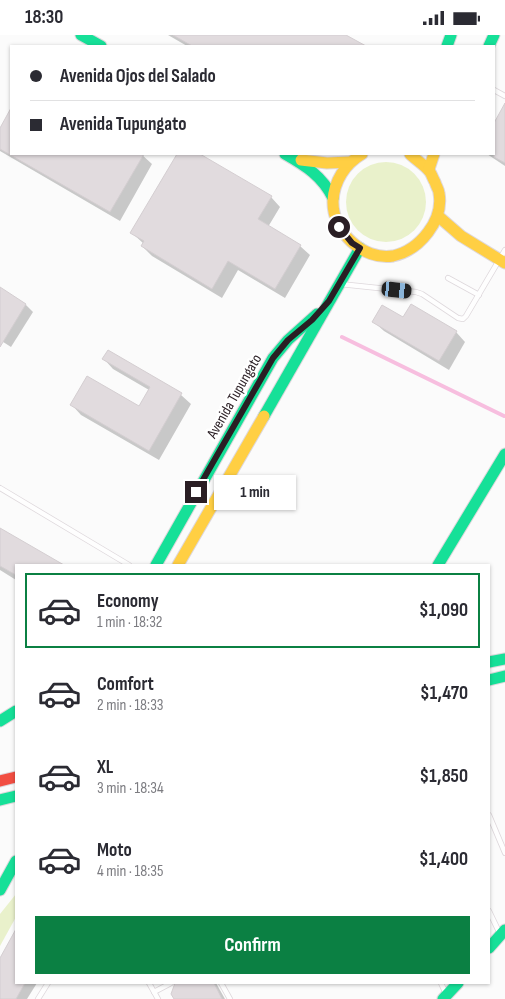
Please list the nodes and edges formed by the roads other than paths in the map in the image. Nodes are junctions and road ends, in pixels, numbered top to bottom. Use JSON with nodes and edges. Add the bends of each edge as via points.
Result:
{"nodes":[{"id":1,"x":81,"y":35,"type":"edge"},
{"id":2,"x":98,"y":45,"type":"edge"},
{"id":3,"x":360,"y":155,"type":"edge"},
{"id":4,"x":412,"y":155,"type":"edge"},
{"id":5,"x":434,"y":155,"type":"edge"},
{"id":6,"x":289,"y":156,"type":"edge"},
{"id":7,"x":350,"y":162,"type":"junction"},
{"id":8,"x":429,"y":169,"type":"junction"},
{"id":9,"x":333,"y":198,"type":"junction"},
{"id":10,"x":438,"y":215,"type":"junction"},
{"id":11,"x":360,"y":248,"type":"junction"},
{"id":12,"x":503,"y":257,"type":"edge"},
{"id":13,"x":448,"y":278,"type":"dead end"},
{"id":14,"x":339,"y":284,"type":"junction"},
{"id":15,"x":478,"y":295,"type":"junction"},
{"id":16,"x":329,"y":301,"type":"junction"},
{"id":17,"x":505,"y":454,"type":"edge"},
{"id":18,"x":0,"y":488,"type":"edge"},
{"id":19,"x":127,"y":564,"type":"edge"},
{"id":20,"x":157,"y":564,"type":"edge"},
{"id":21,"x":179,"y":564,"type":"edge"},
{"id":22,"x":439,"y":564,"type":"edge"},
{"id":23,"x":505,"y":659,"type":"edge"},
{"id":24,"x":490,"y":663,"type":"edge"},
{"id":25,"x":505,"y":676,"type":"edge"},
{"id":26,"x":490,"y":680,"type":"edge"},
{"id":27,"x":15,"y":712,"type":"edge"},
{"id":28,"x":0,"y":721,"type":"edge"},
{"id":29,"x":15,"y":777,"type":"edge"},
{"id":30,"x":0,"y":781,"type":"edge"},
{"id":31,"x":15,"y":796,"type":"edge"},
{"id":32,"x":0,"y":800,"type":"edge"},
{"id":33,"x":490,"y":817,"type":"edge"},
{"id":34,"x":505,"y":853,"type":"edge"},
{"id":35,"x":15,"y":863,"type":"edge"},
{"id":36,"x":0,"y":890,"type":"edge"},
{"id":37,"x":490,"y":913,"type":"edge"},
{"id":38,"x":503,"y":933,"type":"edge"},
{"id":39,"x":490,"y":947,"type":"edge"},
{"id":40,"x":47,"y":984,"type":"edge"},
{"id":41,"x":150,"y":984,"type":"edge"},
{"id":42,"x":169,"y":984,"type":"edge"},
{"id":43,"x":222,"y":984,"type":"edge"},
{"id":44,"x":441,"y":984,"type":"edge"},
{"id":45,"x":457,"y":984,"type":"edge"},
{"id":46,"x":154,"y":992,"type":"junction"},
{"id":47,"x":445,"y":997,"type":"edge"},
{"id":48,"x":38,"y":999,"type":"edge"},
{"id":49,"x":158,"y":999,"type":"edge"},
{"id":50,"x":230,"y":999,"type":"edge"}],
"edges":[{"from":1,"to":2,"type":"main road"},
{"from":3,"to":7,"type":"main road"},
{"from":4,"to":8,"type":"main road"},
{"from":5,"to":8,"type":"main road"},
{"from":6,"to":7,"type":"main road","via":[[327,163]]},
{"from":6,"to":9,"type":"main road","via":[[305,164],[323,180]]},
{"from":7,"to":9,"type":"main road","via":[[338,178]]},
{"from":8,"to":10,"type":"main road","via":[[439,191]]},
{"from":9,"to":11,"type":"main road","via":[[339,227]]},
{"from":10,"to":11,"type":"main road","via":[[430,233],[407,251],[378,255]]},
{"from":10,"to":12,"type":"main road","via":[[456,233]]},
{"from":11,"to":14,"type":"main road","name":"Avenida Tupungato"},
{"from":12,"to":15,"type":"lane"},
{"from":13,"to":15,"type":"lane"},
{"from":14,"to":15,"type":"lane","via":[[422,294],[462,319]]},
{"from":14,"to":16,"type":"main road","name":"Avenida Tupungato"},
{"from":16,"to":20,"type":"main road","name":"Avenida Tupungato","via":[[273,358]]},
{"from":16,"to":21,"type":"main road","name":"Avenida Tupungato"},
{"from":17,"to":22,"type":"main road"},
{"from":18,"to":19,"type":"lane"},
{"from":23,"to":24,"type":"main road"},
{"from":25,"to":26,"type":"main road"},
{"from":27,"to":28,"type":"main road"},
{"from":29,"to":30,"type":"main road"},
{"from":31,"to":32,"type":"main road"},
{"from":33,"to":34,"type":"lane"},
{"from":35,"to":36,"type":"main road"},
{"from":37,"to":38,"type":"lane"},
{"from":38,"to":39,"type":"main road"},
{"from":40,"to":48,"type":"lane"},
{"from":41,"to":46,"type":"lane"},
{"from":42,"to":46,"type":"lane"},
{"from":43,"to":50,"type":"lane"},
{"from":44,"to":47,"type":"lane"},
{"from":45,"to":47,"type":"main road"},
{"from":46,"to":49,"type":"lane"}]}
